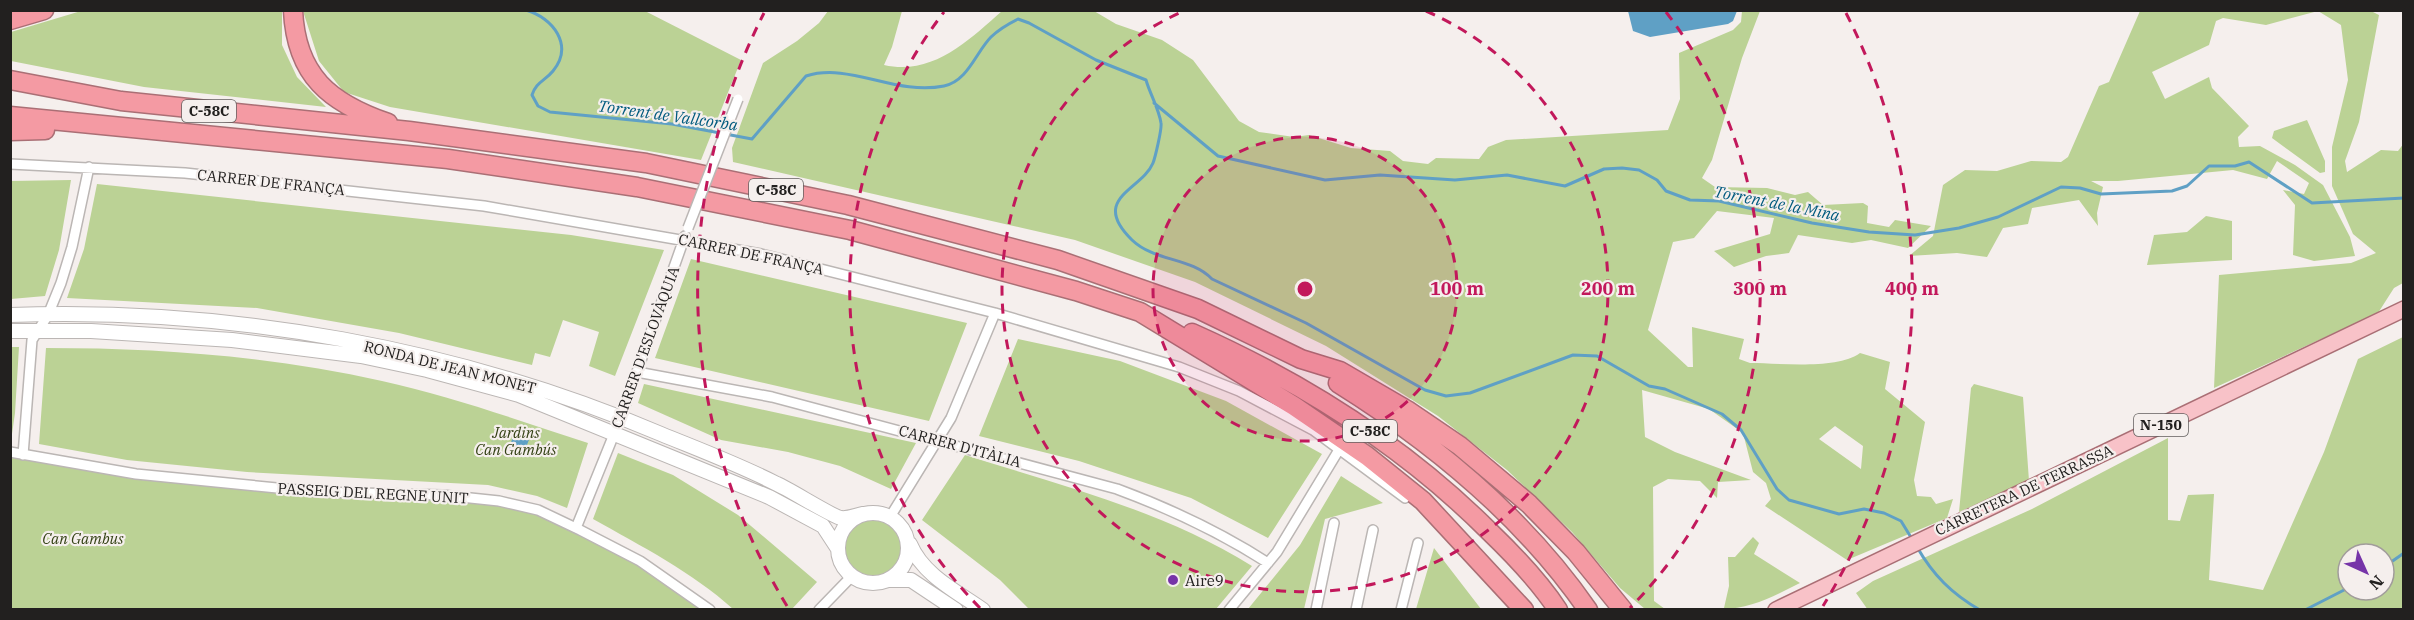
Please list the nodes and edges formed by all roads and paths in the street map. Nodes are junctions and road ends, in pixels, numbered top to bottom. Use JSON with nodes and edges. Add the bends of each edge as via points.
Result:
{"nodes":[{"id":1,"x":44,"y":10,"type":"edge"},
{"id":2,"x":293,"y":10,"type":"edge"},
{"id":3,"x":10,"y":20,"type":"edge"},
{"id":4,"x":10,"y":80,"type":"edge"},
{"id":5,"x":738,"y":99,"type":"dead end"},
{"id":6,"x":10,"y":116,"type":"edge"},
{"id":7,"x":10,"y":130,"type":"edge"},
{"id":8,"x":129,"y":130,"type":"junction"},
{"id":9,"x":409,"y":131,"type":"junction"},
{"id":10,"x":10,"y":164,"type":"edge"},
{"id":11,"x":90,"y":167,"type":"junction"},
{"id":12,"x":684,"y":239,"type":"junction"},
{"id":13,"x":2403,"y":309,"type":"edge"},
{"id":14,"x":1140,"y":312,"type":"junction"},
{"id":15,"x":995,"y":313,"type":"junction"},
{"id":16,"x":10,"y":315,"type":"edge"},
{"id":17,"x":48,"y":315,"type":"junction"},
{"id":18,"x":10,"y":331,"type":"edge"},
{"id":19,"x":38,"y":331,"type":"junction"},
{"id":20,"x":1301,"y":359,"type":"junction"},
{"id":21,"x":637,"y":372,"type":"junction"},
{"id":22,"x":621,"y":417,"type":"junction"},
{"id":23,"x":614,"y":433,"type":"junction"},
{"id":24,"x":938,"y":440,"type":"junction"},
{"id":25,"x":1340,"y":448,"type":"junction"},
{"id":26,"x":10,"y":452,"type":"edge"},
{"id":27,"x":24,"y":455,"type":"junction"},
{"id":28,"x":863,"y":514,"type":"junction"},
{"id":29,"x":890,"y":517,"type":"junction"},
{"id":30,"x":1440,"y":521,"type":"junction"},
{"id":31,"x":1334,"y":523,"type":"dead end"},
{"id":32,"x":576,"y":528,"type":"junction"},
{"id":33,"x":1373,"y":530,"type":"dead end"},
{"id":34,"x":908,"y":540,"type":"junction"},
{"id":35,"x":1418,"y":543,"type":"dead end"},
{"id":36,"x":838,"y":549,"type":"junction"},
{"id":37,"x":1269,"y":563,"type":"junction"},
{"id":38,"x":852,"y":576,"type":"junction"},
{"id":39,"x":887,"y":580,"type":"junction"},
{"id":40,"x":710,"y":609,"type":"edge"},
{"id":41,"x":819,"y":609,"type":"edge"},
{"id":42,"x":956,"y":609,"type":"edge"},
{"id":43,"x":983,"y":609,"type":"edge"},
{"id":44,"x":1229,"y":609,"type":"edge"},
{"id":45,"x":1316,"y":609,"type":"edge"},
{"id":46,"x":1356,"y":609,"type":"edge"},
{"id":47,"x":1401,"y":609,"type":"edge"},
{"id":48,"x":1524,"y":609,"type":"edge"},
{"id":49,"x":1558,"y":609,"type":"edge"},
{"id":50,"x":1588,"y":609,"type":"edge"},
{"id":51,"x":1623,"y":609,"type":"edge"},
{"id":52,"x":1776,"y":609,"type":"edge"}],
"edges":[{"from":1,"to":3,"type":"highway"},
{"from":2,"to":9,"type":"highway","via":[[305,64],[330,96],[354,111]]},
{"from":4,"to":9,"type":"highway","number":"C-58C","via":[[121,101]]},
{"from":5,"to":12,"type":"street","name":"CARRER D'ESLOVÀQUIA","bridge":true},
{"from":6,"to":8,"type":"highway","number":"C-58C"},
{"from":7,"to":8,"type":"highway"},
{"from":8,"to":14,"type":"highway","number":"C-58C","via":[[448,159],[637,187],[850,230]]},
{"from":9,"to":20,"type":"highway","number":"C-58C","via":[[646,163],[934,226],[1058,260],[1187,305]]},
{"from":10,"to":11,"type":"street","name":"CARRER DE FRANÇA"},
{"from":11,"to":12,"type":"street","name":"CARRER DE FRANÇA","via":[[185,172],[473,204]]},
{"from":11,"to":17,"type":"street","via":[[72,247]]},
{"from":12,"to":15,"type":"street","name":"CARRER DE FRANÇA","via":[[761,254]]},
{"from":12,"to":21,"type":"street","name":"CARRER D'ESLOVÀQUIA"},
{"from":13,"to":52,"type":"main road","name":"CARRETERA DE TERRASSA","number":"N-150"},
{"from":14,"to":30,"type":"highway","via":[[1294,406],[1423,501]]},
{"from":14,"to":49,"type":"highway","number":"C-58C","via":[[1245,357],[1352,418],[1461,503],[1520,561]]},
{"from":15,"to":24,"type":"street"},
{"from":15,"to":25,"type":"street","name":"CARRER DE FRANÇA","via":[[1179,367],[1239,391]]},
{"from":16,"to":17,"type":"street","name":"RONDA DE JEAN MONET"},
{"from":17,"to":19,"type":"street"},
{"from":17,"to":22,"type":"street","name":"RONDA DE JEAN MONET","via":[[171,319],[287,330],[431,358]]},
{"from":18,"to":19,"type":"street","name":"RONDA DE JEAN MONET"},
{"from":19,"to":23,"type":"street","name":"RONDA DE JEAN MONET","via":[[214,338],[360,356],[510,392]]},
{"from":19,"to":27,"type":"street","via":[[32,340]]},
{"from":20,"to":50,"type":"highway","number":"C-58C","via":[[1420,438],[1478,486],[1539,546]]},
{"from":20,"to":51,"type":"highway","via":[[1358,380],[1468,452],[1529,504],[1576,552]]},
{"from":21,"to":22,"type":"street","name":"CARRER D'ESLOVÀQUIA"},
{"from":21,"to":24,"type":"street","name":"CARRER D'ITÀLIA","via":[[772,397]]},
{"from":22,"to":23,"type":"street","name":"CARRER D'ESLOVÀQUIA"},
{"from":22,"to":28,"type":"street","name":"RONDA DE JEAN MONET","via":[[776,483],[840,518]]},
{"from":23,"to":32,"type":"street","name":"CARRER D'ESLOVÀQUIA"},
{"from":23,"to":36,"type":"street","name":"RONDA DE JEAN MONET","via":[[769,497],[823,526]]},
{"from":24,"to":29,"type":"street"},
{"from":24,"to":37,"type":"street","name":"CARRER D'ITÀLIA","via":[[1169,508]]},
{"from":25,"to":30,"type":"street","name":"CARRER DE FRANÇA"},
{"from":25,"to":37,"type":"street"},
{"from":26,"to":27,"type":"street","name":"PASSEIG DEL REGNE UNIT"},
{"from":27,"to":32,"type":"street","name":"PASSEIG DEL REGNE UNIT","via":[[169,478],[318,492],[442,495],[499,501],[537,510]]},
{"from":28,"to":29,"type":"street"},
{"from":28,"to":36,"type":"street","via":[[842,531]]},
{"from":29,"to":34,"type":"street"},
{"from":30,"to":48,"type":"highway"},
{"from":31,"to":45,"type":"street"},
{"from":32,"to":40,"type":"street","name":"PASSEIG DEL REGNE UNIT","via":[[640,561]]},
{"from":33,"to":46,"type":"street"},
{"from":34,"to":39,"type":"street","via":[[905,563]]},
{"from":34,"to":43,"type":"street","via":[[916,560],[929,572]]},
{"from":35,"to":47,"type":"street"},
{"from":36,"to":38,"type":"street"},
{"from":37,"to":44,"type":"street"},
{"from":38,"to":39,"type":"street","via":[[865,582]]},
{"from":38,"to":41,"type":"street"},
{"from":39,"to":42,"type":"street","via":[[911,580]]}]}
